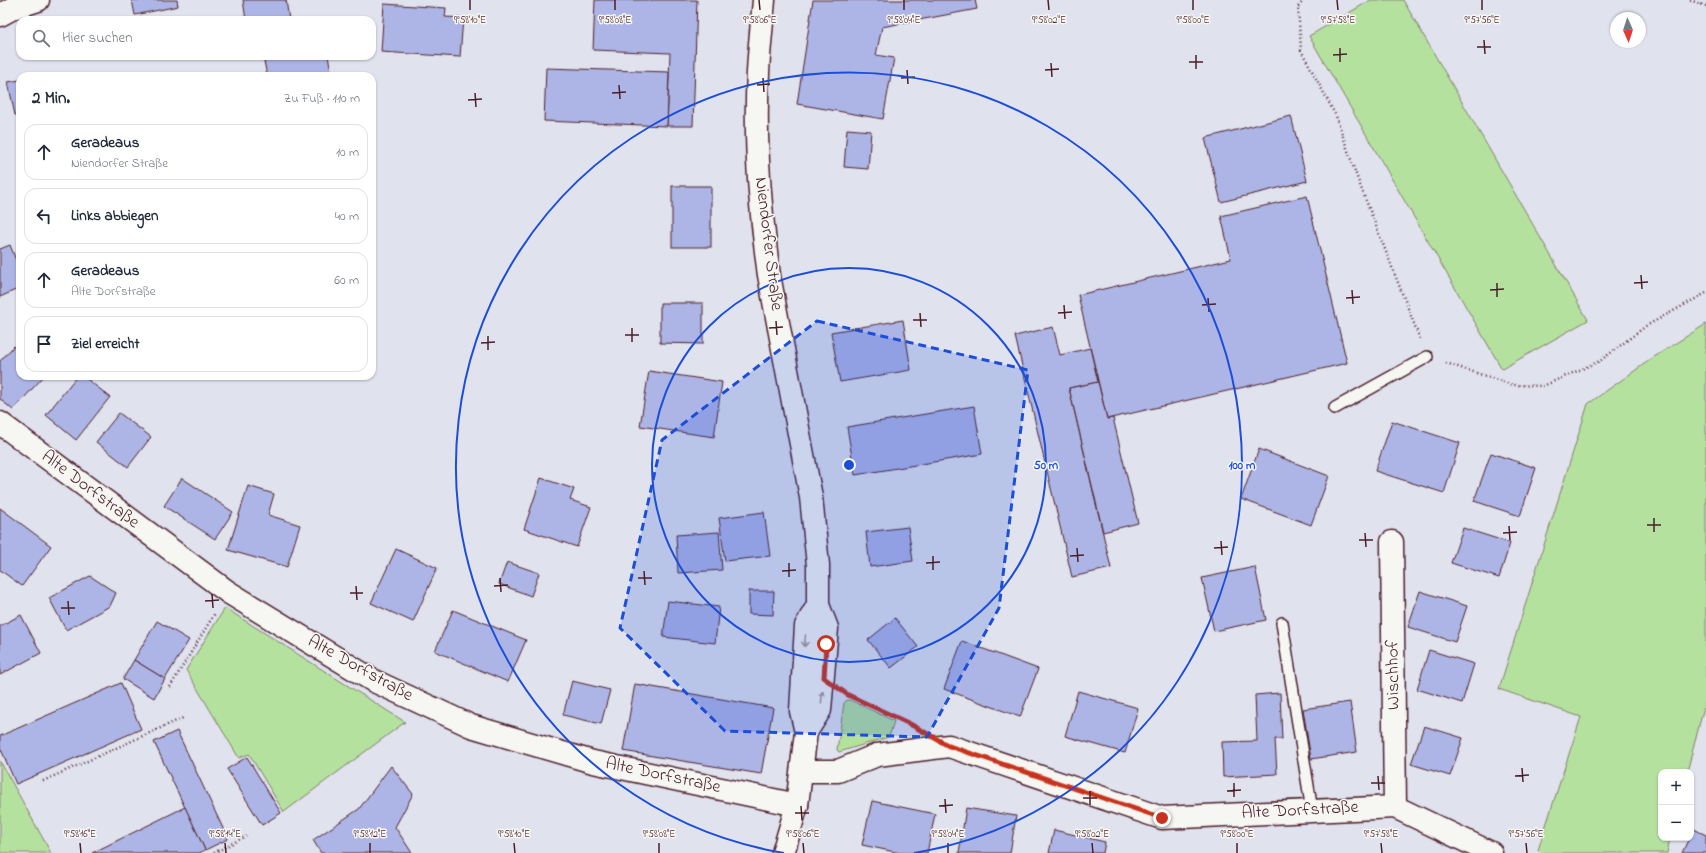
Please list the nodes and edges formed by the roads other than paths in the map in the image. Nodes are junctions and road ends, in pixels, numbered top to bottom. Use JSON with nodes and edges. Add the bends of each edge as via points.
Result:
{"nodes":[{"id":1,"x":38,"y":0,"type":"edge"},
{"id":2,"x":764,"y":0,"type":"edge"},
{"id":3,"x":0,"y":15,"type":"edge"},
{"id":4,"x":1427,"y":357,"type":"road end"},
{"id":5,"x":1335,"y":408,"type":"dead end"},
{"id":6,"x":0,"y":423,"type":"edge"},
{"id":7,"x":1392,"y":542,"type":"dead end"},
{"id":8,"x":818,"y":605,"type":"junction"},
{"id":9,"x":1282,"y":623,"type":"dead end"},
{"id":10,"x":806,"y":732,"type":"junction"},
{"id":11,"x":802,"y":771,"type":"junction"},
{"id":12,"x":797,"y":805,"type":"junction"},
{"id":13,"x":1395,"y":807,"type":"junction"},
{"id":14,"x":1312,"y":811,"type":"junction"},
{"id":15,"x":783,"y":853,"type":"edge"},
{"id":16,"x":1491,"y":853,"type":"edge"}],
"edges":[{"from":1,"to":3,"type":"street"},
{"from":2,"to":8,"type":"street","name":"Niendorfer Straße","via":[[758,74],[760,190],[769,275],[811,496],[818,564]]},
{"from":4,"to":5,"type":"lane"},
{"from":6,"to":12,"type":"street","name":"Alte Dorfstraße","via":[[228,592],[374,681],[471,726],[593,762]]},
{"from":7,"to":13,"type":"street","name":"Wischhof"},
{"from":8,"to":10,"type":"street","name":"Niendorfer Straße","one_way":true,"via":[[806,626],[800,710]]},
{"from":10,"to":8,"type":"street","name":"Niendorfer Straße","one_way":true,"via":[[820,710],[824,678],[827,628]]},
{"from":9,"to":14,"type":"lane"},
{"from":10,"to":11,"type":"street","name":"Niendorfer Straße"},
{"from":11,"to":12,"type":"street","name":"Niendorfer Straße"},
{"from":11,"to":14,"type":"street","name":"Alte Dorfstraße","via":[[838,771],[877,755],[949,746],[1162,818]]},
{"from":12,"to":15,"type":"street","name":"Niendorfer Straße"},
{"from":13,"to":14,"type":"street","name":"Alte Dorfstraße"},
{"from":13,"to":16,"type":"street","name":"Alte Dorfstraße"}]}
